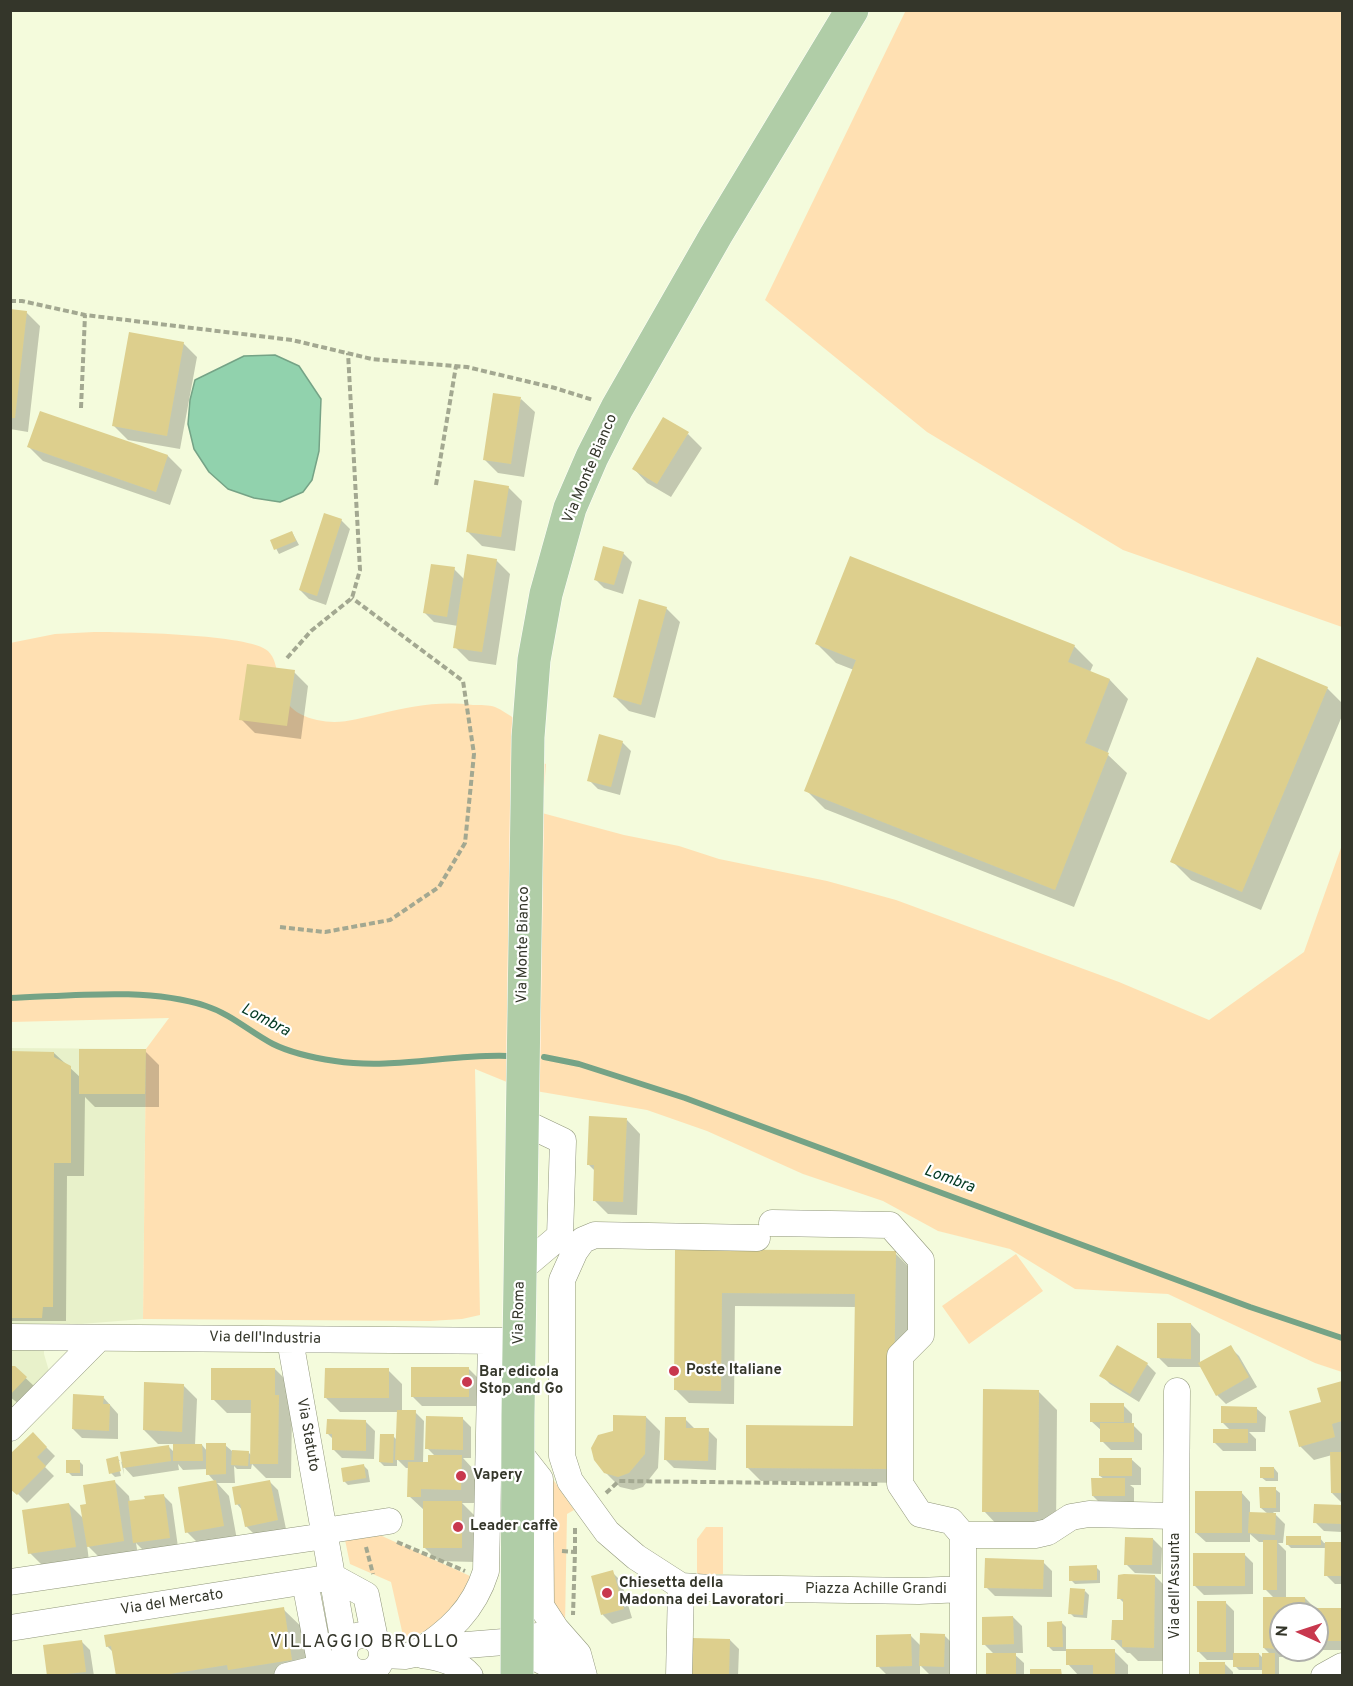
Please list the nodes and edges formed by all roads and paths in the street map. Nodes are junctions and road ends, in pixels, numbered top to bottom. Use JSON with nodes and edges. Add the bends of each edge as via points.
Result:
{"nodes":[{"id":1,"x":852,"y":10,"type":"edge"},
{"id":2,"x":10,"y":301,"type":"edge"},
{"id":3,"x":85,"y":315,"type":"junction"},
{"id":4,"x":348,"y":353,"type":"junction"},
{"id":5,"x":456,"y":366,"type":"junction"},
{"id":6,"x":81,"y":408,"type":"dead end"},
{"id":7,"x":617,"y":408,"type":"junction"},
{"id":8,"x":436,"y":485,"type":"dead end"},
{"id":9,"x":352,"y":598,"type":"junction"},
{"id":10,"x":287,"y":658,"type":"dead end"},
{"id":11,"x":280,"y":927,"type":"dead end"},
{"id":12,"x":523,"y":1059,"type":"joint"},
{"id":13,"x":10,"y":1337,"type":"edge"},
{"id":14,"x":99,"y":1338,"type":"junction"},
{"id":15,"x":290,"y":1340,"type":"junction"},
{"id":16,"x":505,"y":1341,"type":"junction"},
{"id":17,"x":1177,"y":1391,"type":"dead end"},
{"id":18,"x":10,"y":1428,"type":"edge"},
{"id":19,"x":518,"y":1451,"type":"junction"},
{"id":20,"x":900,"y":1484,"type":"junction"},
{"id":21,"x":588,"y":1508,"type":"junction"},
{"id":22,"x":1176,"y":1516,"type":"junction"},
{"id":23,"x":390,"y":1530,"type":"joint"},
{"id":24,"x":325,"y":1534,"type":"junction"},
{"id":25,"x":963,"y":1535,"type":"junction"},
{"id":26,"x":364,"y":1539,"type":"dead end"},
{"id":27,"x":575,"y":1552,"type":"dead end"},
{"id":28,"x":481,"y":1566,"type":"junction"},
{"id":29,"x":366,"y":1574,"type":"dead end"},
{"id":30,"x":333,"y":1577,"type":"junction"},
{"id":31,"x":305,"y":1581,"type":"junction"},
{"id":32,"x":10,"y":1582,"type":"edge"},
{"id":33,"x":681,"y":1586,"type":"junction"},
{"id":34,"x":963,"y":1589,"type":"junction"},
{"id":35,"x":10,"y":1628,"type":"edge"},
{"id":36,"x":516,"y":1641,"type":"junction"},
{"id":37,"x":378,"y":1647,"type":"junction"},
{"id":38,"x":415,"y":1654,"type":"junction"},
{"id":39,"x":346,"y":1655,"type":"junction"},
{"id":40,"x":1342,"y":1666,"type":"edge"},
{"id":41,"x":321,"y":1667,"type":"junction"},
{"id":42,"x":287,"y":1676,"type":"edge"},
{"id":43,"x":470,"y":1676,"type":"edge"},
{"id":44,"x":517,"y":1676,"type":"edge"},
{"id":45,"x":571,"y":1676,"type":"edge"},
{"id":46,"x":584,"y":1676,"type":"edge"},
{"id":47,"x":679,"y":1676,"type":"edge"},
{"id":48,"x":963,"y":1676,"type":"edge"},
{"id":49,"x":1176,"y":1676,"type":"edge"},
{"id":50,"x":1324,"y":1676,"type":"edge"}],
"edges":[{"from":1,"to":7,"type":"main road","name":"Via Monte Bianco"},
{"from":2,"to":3,"type":"path"},
{"from":3,"to":4,"type":"path","via":[[292,340]]},
{"from":3,"to":6,"type":"path"},
{"from":4,"to":5,"type":"path","via":[[372,359]]},
{"from":4,"to":9,"type":"path","via":[[360,570]]},
{"from":5,"to":7,"type":"path","via":[[555,388]]},
{"from":5,"to":8,"type":"path"},
{"from":7,"to":12,"type":"main road","name":"Via Monte Bianco","via":[[570,508],[546,594],[534,660],[528,737]]},
{"from":9,"to":10,"type":"path","via":[[311,631]]},
{"from":9,"to":11,"type":"path","via":[[463,681],[474,754],[465,843],[439,887],[390,920],[325,932]]},
{"from":12,"to":16,"type":"main road","name":"Via Roma","via":[[520,1269]]},
{"from":13,"to":14,"type":"street","name":"Via dell'Industria"},
{"from":14,"to":15,"type":"street","name":"Via dell'Industria"},
{"from":14,"to":18,"type":"street"},
{"from":15,"to":16,"type":"street","name":"Via dell'Industria"},
{"from":15,"to":24,"type":"street","name":"Via Statuto"},
{"from":16,"to":19,"type":"main road","name":"Via Roma"},
{"from":16,"to":28,"type":"street","name":"Via Roma"},
{"from":17,"to":22,"type":"street"},
{"from":19,"to":36,"type":"main road","name":"Via Roma"},
{"from":19,"to":46,"type":"street","via":[[540,1479],[541,1606],[578,1654]]},
{"from":20,"to":21,"type":"path","via":[[619,1481]]},
{"from":20,"to":21,"type":"street","name":"Piazza Achille Grandi","via":[[900,1356],[921,1335],[921,1260],[890,1225],[596,1235],[583,1240],[562,1280],[562,1456],[570,1481]]},
{"from":20,"to":25,"type":"street","via":[[920,1514],[951,1521]]},
{"from":21,"to":27,"type":"path","via":[[575,1518]]},
{"from":21,"to":33,"type":"street","name":"Piazza Achille Grandi","via":[[607,1532],[636,1557]]},
{"from":22,"to":25,"type":"street","name":"Via dell'Assunta","via":[[1089,1514],[1071,1517],[1048,1532],[1035,1535]]},
{"from":22,"to":49,"type":"street","name":"Via dell'Assunta"},
{"from":23,"to":24,"type":"street"},
{"from":23,"to":28,"type":"path"},
{"from":24,"to":30,"type":"street","name":"Via Statuto"},
{"from":24,"to":32,"type":"street"},
{"from":25,"to":34,"type":"street"},
{"from":26,"to":29,"type":"path","via":[[374,1578]]},
{"from":28,"to":38,"type":"street","name":"Via Roma","via":[[486,1571],[475,1600],[437,1640]]},
{"from":30,"to":31,"type":"street","name":"Via del Mercato"},
{"from":30,"to":37,"type":"street","via":[[366,1594]]},
{"from":30,"to":39,"type":"street","name":"Via Statuto"},
{"from":31,"to":35,"type":"street","name":"Via del Mercato"},
{"from":31,"to":41,"type":"street"},
{"from":33,"to":34,"type":"street","name":"Piazza Achille Grandi"},
{"from":33,"to":47,"type":"street"},
{"from":34,"to":48,"type":"street"},
{"from":36,"to":38,"type":"street"},
{"from":36,"to":44,"type":"main road","name":"Via Roma"},
{"from":36,"to":45,"type":"street","via":[[536,1658]]},
{"from":36,"to":46,"type":"street","via":[[536,1636],[551,1641]]},
{"from":37,"to":38,"type":"street","via":[[405,1656]]},
{"from":37,"to":39,"type":"street","via":[[377,1667],[366,1673],[354,1671]]},
{"from":38,"to":43,"type":"street","via":[[450,1661]]},
{"from":39,"to":41,"type":"street"},
{"from":40,"to":50,"type":"street"},
{"from":41,"to":42,"type":"street"}]}
